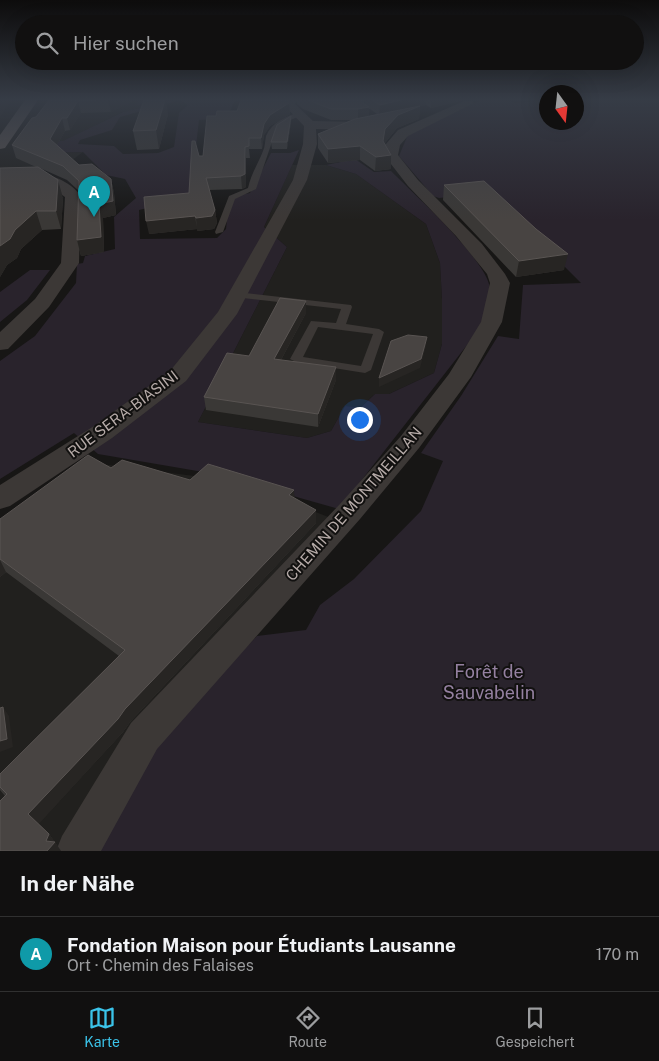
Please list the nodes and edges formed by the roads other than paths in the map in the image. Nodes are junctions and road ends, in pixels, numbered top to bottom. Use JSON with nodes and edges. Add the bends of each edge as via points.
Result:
{"nodes":[{"id":1,"x":269,"y":140,"type":"edge"},
{"id":2,"x":309,"y":140,"type":"edge"},
{"id":3,"x":397,"y":140,"type":"edge"},
{"id":4,"x":0,"y":178,"type":"edge"},
{"id":5,"x":219,"y":232,"type":"dead end"},
{"id":6,"x":237,"y":295,"type":"junction"},
{"id":7,"x":340,"y":327,"type":"junction"},
{"id":8,"x":0,"y":344,"type":"edge"},
{"id":9,"x":0,"y":500,"type":"edge"},
{"id":10,"x":77,"y":851,"type":"edge"}],
"edges":[{"from":1,"to":5,"type":"lane","via":[[252,188],[232,198]]},
{"from":2,"to":6,"type":"street","name":"RUE SERA-BIASINI","via":[[300,180]]},
{"from":3,"to":10,"type":"street","name":"CHEMIN DE MONTMEILLAN","via":[[391,156],[490,265],[500,283],[498,310],[456,381],[393,464],[142,737]]},
{"from":4,"to":8,"type":"street","via":[[47,177],[74,196],[70,263],[42,303]]},
{"from":6,"to":7,"type":"lane","via":[[347,307]]},
{"from":6,"to":9,"type":"street","name":"RUE SERA-BIASINI","via":[[227,314],[178,376],[103,432]]},
{"from":7,"to":7,"type":"lane","via":[[315,323],[296,359],[365,370],[379,332]]}]}
